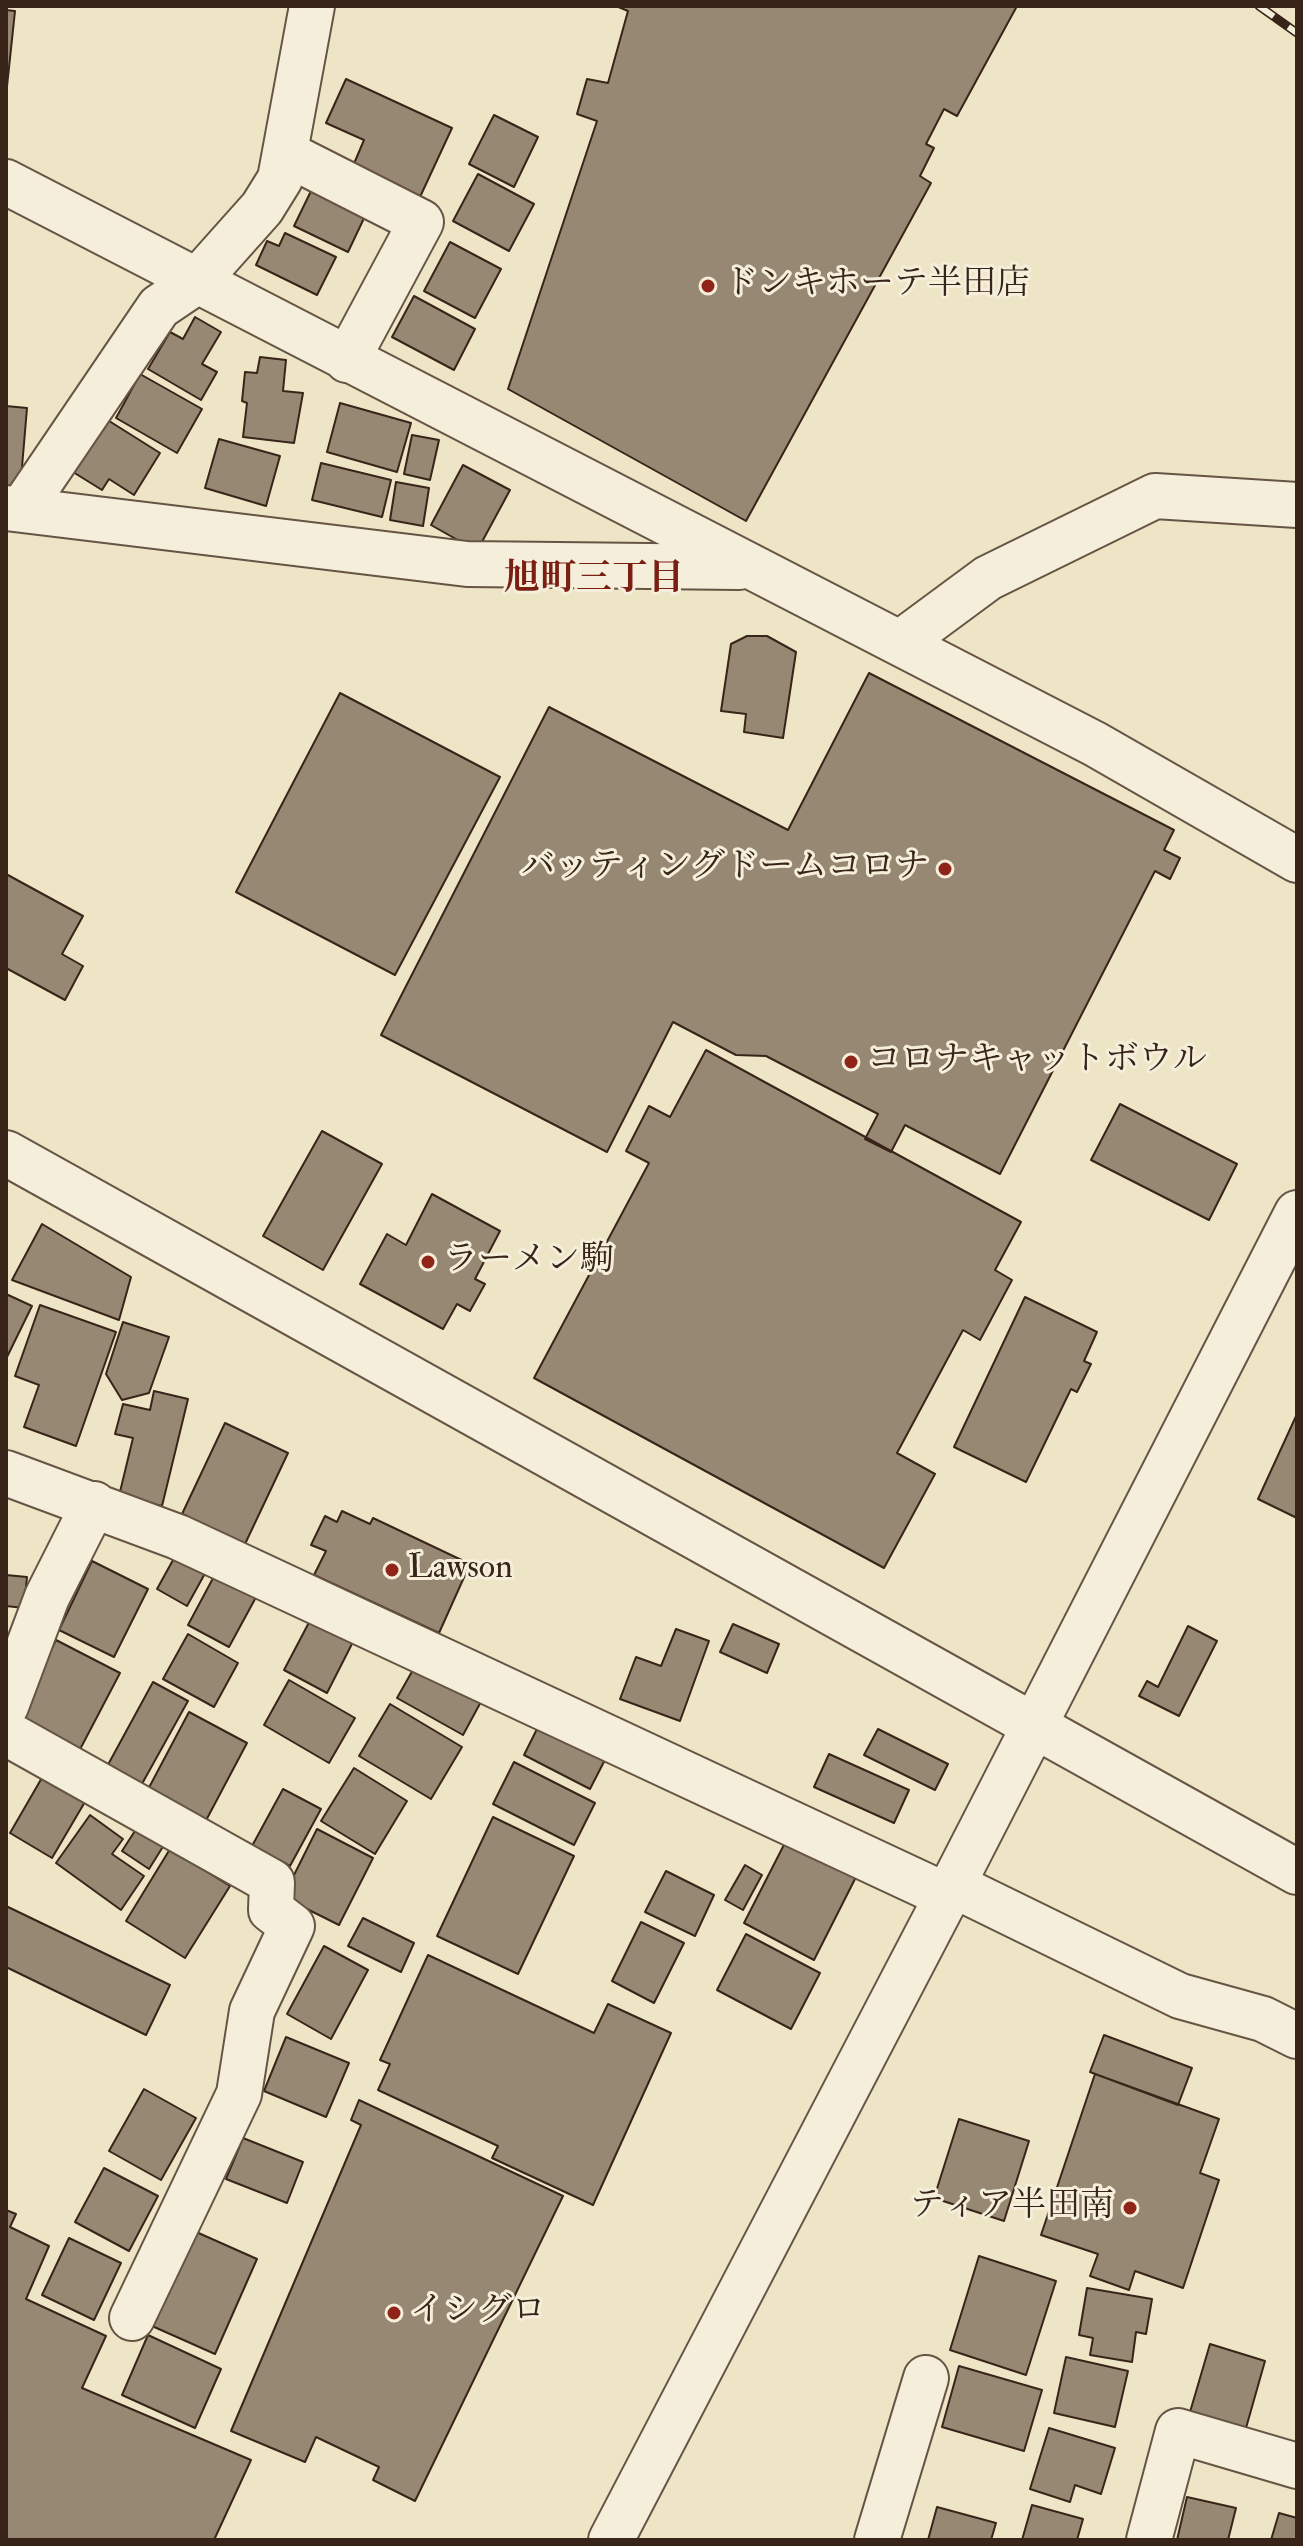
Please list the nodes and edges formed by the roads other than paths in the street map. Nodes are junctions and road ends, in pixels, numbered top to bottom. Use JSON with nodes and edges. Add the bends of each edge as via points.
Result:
{"nodes":[{"id":1,"x":312,"y":6,"type":"edge"},
{"id":2,"x":285,"y":153,"type":"junction"},
{"id":3,"x":6,"y":182,"type":"edge"},
{"id":4,"x":196,"y":282,"type":"junction"},
{"id":5,"x":347,"y":360,"type":"junction"},
{"id":6,"x":1297,"y":505,"type":"edge"},
{"id":7,"x":14,"y":509,"type":"edge"},
{"id":8,"x":750,"y":567,"type":"junction"},
{"id":9,"x":900,"y":643,"type":"junction"},
{"id":10,"x":1297,"y":860,"type":"edge"},
{"id":11,"x":6,"y":1153,"type":"edge"},
{"id":12,"x":1297,"y":1213,"type":"edge"},
{"id":13,"x":6,"y":1473,"type":"edge"},
{"id":14,"x":94,"y":1504,"type":"junction"},
{"id":15,"x":6,"y":1706,"type":"edge"},
{"id":16,"x":1034,"y":1725,"type":"junction"},
{"id":17,"x":6,"y":1733,"type":"edge"},
{"id":18,"x":1297,"y":1872,"type":"edge"},
{"id":19,"x":950,"y":1891,"type":"junction"},
{"id":20,"x":1297,"y":2036,"type":"edge"},
{"id":21,"x":132,"y":2318,"type":"dead end"},
{"id":22,"x":926,"y":2378,"type":"dead end"},
{"id":23,"x":1297,"y":2466,"type":"edge"},
{"id":24,"x":611,"y":2540,"type":"edge"},
{"id":25,"x":877,"y":2540,"type":"edge"},
{"id":26,"x":1149,"y":2540,"type":"edge"}],
"edges":[{"from":1,"to":2,"type":"street"},
{"from":2,"to":4,"type":"street","via":[[280,179],[262,208]]},
{"from":2,"to":5,"type":"street","via":[[421,222]]},
{"from":3,"to":4,"type":"street"},
{"from":4,"to":5,"type":"street"},
{"from":4,"to":7,"type":"street","via":[[159,307]]},
{"from":5,"to":8,"type":"street"},
{"from":6,"to":9,"type":"street","via":[[1155,496],[988,578]]},
{"from":7,"to":8,"type":"street","via":[[467,564]]},
{"from":8,"to":9,"type":"street"},
{"from":9,"to":10,"type":"street","via":[[1095,744]]},
{"from":11,"to":16,"type":"street"},
{"from":12,"to":16,"type":"street"},
{"from":13,"to":14,"type":"street"},
{"from":14,"to":15,"type":"street","via":[[47,1597]]},
{"from":14,"to":19,"type":"street","via":[[178,1537]]},
{"from":16,"to":18,"type":"street"},
{"from":16,"to":19,"type":"street"},
{"from":17,"to":21,"type":"street","via":[[272,1882],[271,1910],[292,1926],[252,2011],[239,2094]]},
{"from":19,"to":20,"type":"street","via":[[1180,1996],[1263,2019]]},
{"from":19,"to":24,"type":"street"},
{"from":22,"to":25,"type":"street"},
{"from":23,"to":26,"type":"street","via":[[1178,2431]]}]}
